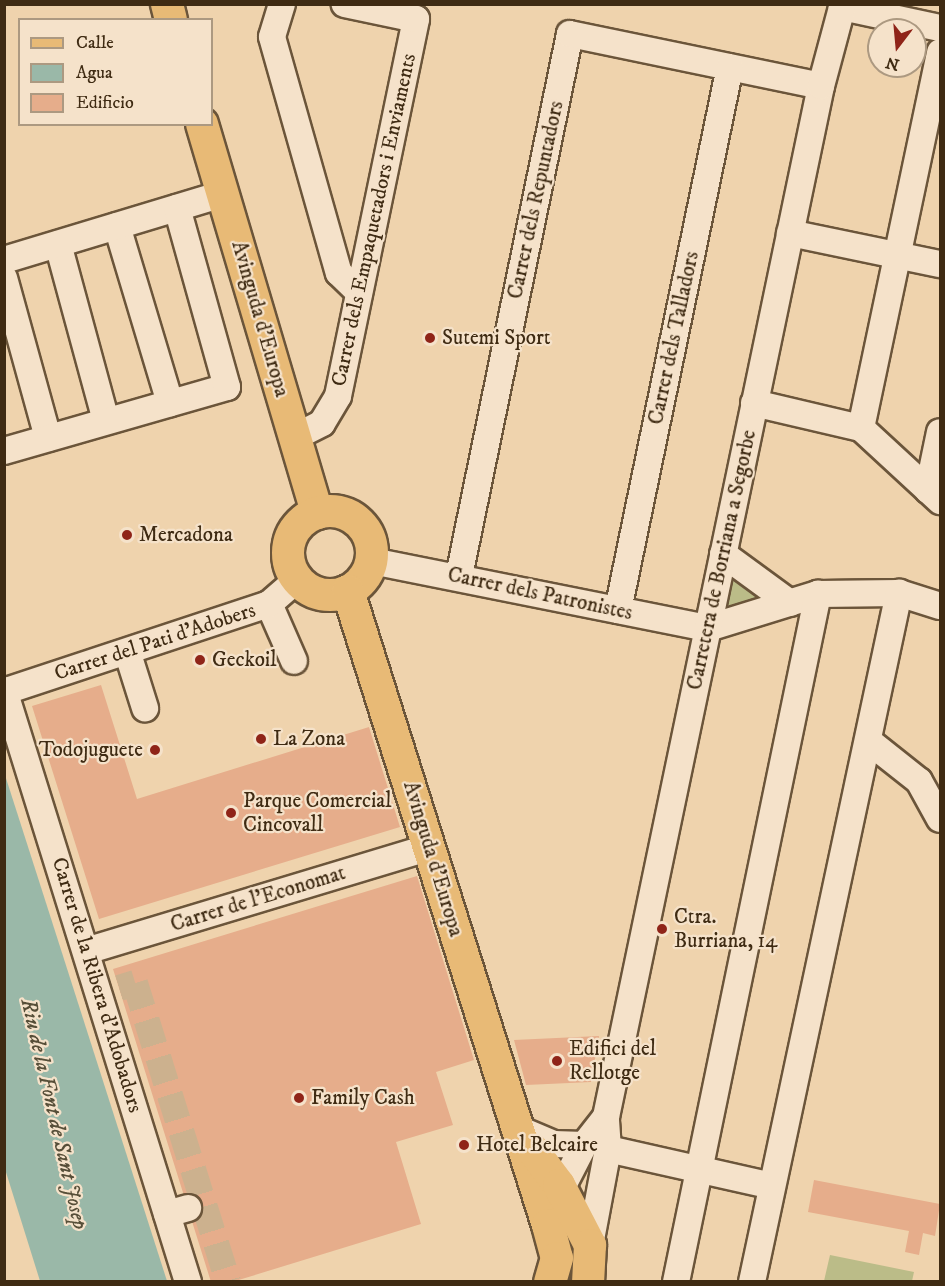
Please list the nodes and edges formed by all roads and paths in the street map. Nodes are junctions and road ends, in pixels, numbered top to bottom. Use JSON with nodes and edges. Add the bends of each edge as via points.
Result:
{"nodes":[{"id":1,"x":345,"y":4,"type":"edge"},
{"id":2,"x":843,"y":6,"type":"edge"},
{"id":3,"x":280,"y":7,"type":"edge"},
{"id":4,"x":940,"y":28,"type":"edge"},
{"id":5,"x":940,"y":52,"type":"edge"},
{"id":6,"x":730,"y":67,"type":"junction"},
{"id":7,"x":821,"y":86,"type":"junction"},
{"id":8,"x":203,"y":126,"type":"edge"},
{"id":9,"x":223,"y":194,"type":"junction"},
{"id":10,"x":177,"y":208,"type":"junction"},
{"id":11,"x":117,"y":226,"type":"junction"},
{"id":12,"x":790,"y":233,"type":"junction"},
{"id":13,"x":58,"y":244,"type":"junction"},
{"id":14,"x":898,"y":255,"type":"junction"},
{"id":15,"x":4,"y":260,"type":"edge"},
{"id":16,"x":940,"y":264,"type":"edge"},
{"id":17,"x":4,"y":278,"type":"edge"},
{"id":18,"x":359,"y":292,"type":"junction"},
{"id":19,"x":170,"y":403,"type":"junction"},
{"id":20,"x":754,"y":403,"type":"junction"},
{"id":21,"x":106,"y":421,"type":"junction"},
{"id":22,"x":861,"y":428,"type":"junction"},
{"id":23,"x":940,"y":432,"type":"edge"},
{"id":24,"x":48,"y":438,"type":"junction"},
{"id":25,"x":295,"y":438,"type":"junction"},
{"id":26,"x":4,"y":451,"type":"edge"},
{"id":27,"x":934,"y":496,"type":"edge"},
{"id":28,"x":317,"y":513,"type":"junction"},
{"id":29,"x":723,"y":554,"type":"junction"},
{"id":30,"x":372,"y":561,"type":"junction"},
{"id":31,"x":459,"y":576,"type":"junction"},
{"id":32,"x":297,"y":580,"type":"junction"},
{"id":33,"x":348,"y":591,"type":"junction"},
{"id":34,"x":899,"y":593,"type":"junction"},
{"id":35,"x":818,"y":594,"type":"junction"},
{"id":36,"x":790,"y":603,"type":"junction"},
{"id":37,"x":269,"y":604,"type":"junction"},
{"id":38,"x":940,"y":606,"type":"edge"},
{"id":39,"x":618,"y":610,"type":"junction"},
{"id":40,"x":708,"y":628,"type":"junction"},
{"id":41,"x":128,"y":654,"type":"junction"},
{"id":42,"x":294,"y":661,"type":"dead end"},
{"id":43,"x":5,"y":690,"type":"edge"},
{"id":44,"x":145,"y":708,"type":"dead end"},
{"id":45,"x":871,"y":743,"type":"junction"},
{"id":46,"x":940,"y":819,"type":"edge"},
{"id":47,"x":430,"y":847,"type":"junction"},
{"id":48,"x":86,"y":951,"type":"junction"},
{"id":49,"x":516,"y":1128,"type":"junction"},
{"id":50,"x":596,"y":1147,"type":"junction"},
{"id":51,"x":699,"y":1170,"type":"junction"},
{"id":52,"x":559,"y":1185,"type":"junction"},
{"id":53,"x":772,"y":1186,"type":"junction"},
{"id":54,"x":548,"y":1225,"type":"junction"},
{"id":55,"x":590,"y":1245,"type":"junction"},
{"id":56,"x":188,"y":1281,"type":"edge"},
{"id":57,"x":550,"y":1281,"type":"edge"},
{"id":58,"x":588,"y":1281,"type":"edge"},
{"id":59,"x":676,"y":1281,"type":"edge"},
{"id":60,"x":752,"y":1281,"type":"edge"}],
"edges":[{"from":1,"to":18,"type":"street","name":"Carrer dels Empaquetadors i Enviaments","via":[[416,19]]},
{"from":2,"to":4,"type":"street"},
{"from":2,"to":7,"type":"street","name":"Carretera de Borriana a Segorbe"},
{"from":3,"to":18,"type":"street","via":[[272,37],[339,273]]},
{"from":5,"to":14,"type":"street"},
{"from":6,"to":7,"type":"street"},
{"from":6,"to":31,"type":"street","name":"Carrer dels Repuntadors","via":[[570,34]]},
{"from":6,"to":39,"type":"street","name":"Carrer dels Talladors"},
{"from":7,"to":12,"type":"street","name":"Carretera de Borriana a Segorbe"},
{"from":8,"to":9,"type":"main road","name":"Avinguda d'Europa"},
{"from":9,"to":10,"type":"street"},
{"from":9,"to":25,"type":"main road","name":"Avinguda d'Europa"},
{"from":10,"to":11,"type":"street"},
{"from":10,"to":19,"type":"street","via":[[227,387]]},
{"from":11,"to":13,"type":"street"},
{"from":11,"to":19,"type":"street"},
{"from":12,"to":14,"type":"street"},
{"from":12,"to":20,"type":"street","name":"Carretera de Borriana a Segorbe"},
{"from":13,"to":15,"type":"street"},
{"from":13,"to":21,"type":"street"},
{"from":14,"to":16,"type":"street"},
{"from":14,"to":22,"type":"street"},
{"from":17,"to":24,"type":"street"},
{"from":18,"to":25,"type":"street","name":"Carrer dels Empaquetadors i Enviaments","via":[[338,396],[322,423]]},
{"from":19,"to":21,"type":"street"},
{"from":20,"to":22,"type":"street"},
{"from":20,"to":29,"type":"street","name":"Carretera de Borriana a Segorbe"},
{"from":21,"to":24,"type":"street"},
{"from":22,"to":27,"type":"street","via":[[881,441]]},
{"from":23,"to":27,"type":"street"},
{"from":24,"to":26,"type":"street"},
{"from":25,"to":28,"type":"main road","name":"Avinguda d'Europa"},
{"from":28,"to":30,"type":"main road","via":[[331,511],[358,521],[369,539]]},
{"from":28,"to":32,"type":"main road","via":[[295,529],[289,541],[290,568]]},
{"from":29,"to":36,"type":"street"},
{"from":29,"to":40,"type":"street","name":"Carretera de Borriana a Segorbe"},
{"from":30,"to":31,"type":"street","name":"Carrer dels Patronistes"},
{"from":30,"to":33,"type":"main road","via":[[367,573]]},
{"from":31,"to":39,"type":"street","name":"Carrer dels Patronistes"},
{"from":32,"to":33,"type":"main road","via":[[321,595]]},
{"from":32,"to":37,"type":"street","name":"Carrer del Pati d'Adobers"},
{"from":33,"to":47,"type":"main road","name":"Avinguda d'Europa"},
{"from":34,"to":35,"type":"street"},
{"from":34,"to":38,"type":"street"},
{"from":34,"to":45,"type":"street"},
{"from":35,"to":36,"type":"street"},
{"from":35,"to":51,"type":"street"},
{"from":36,"to":40,"type":"street"},
{"from":37,"to":41,"type":"street","name":"Carrer del Pati d'Adobers"},
{"from":37,"to":42,"type":"street"},
{"from":39,"to":40,"type":"street","name":"Carrer dels Patronistes"},
{"from":40,"to":50,"type":"street","name":"Carretera de Borriana a Segorbe","via":[[606,1117]]},
{"from":41,"to":43,"type":"street","name":"Carrer del Pati d'Adobers"},
{"from":41,"to":44,"type":"street"},
{"from":43,"to":48,"type":"street","name":"Carrer de la Ribera d'Adobadors"},
{"from":45,"to":46,"type":"street","via":[[919,781]]},
{"from":45,"to":53,"type":"street","via":[[851,810]]},
{"from":47,"to":48,"type":"street","name":"Carrer de l'Economat"},
{"from":47,"to":49,"type":"main road","name":"Avinguda d'Europa"},
{"from":48,"to":56,"type":"street","name":"Carrer de la Ribera d'Adobadors","via":[[109,991],[178,1211]]},
{"from":49,"to":50,"type":"street","via":[[554,1144]]},
{"from":49,"to":52,"type":"main road","name":"Avinguda d'Europa"},
{"from":49,"to":54,"type":"main road","name":"Avinguda d'Europa"},
{"from":50,"to":51,"type":"street"},
{"from":50,"to":52,"type":"street"},
{"from":50,"to":55,"type":"street"},
{"from":51,"to":53,"type":"street"},
{"from":51,"to":59,"type":"street"},
{"from":52,"to":54,"type":"street"},
{"from":52,"to":55,"type":"main road","name":"Avinguda d'Europa"},
{"from":53,"to":60,"type":"street"},
{"from":54,"to":57,"type":"main road","name":"Avinguda d'Europa","via":[[557,1258]]},
{"from":55,"to":58,"type":"main road"}]}
